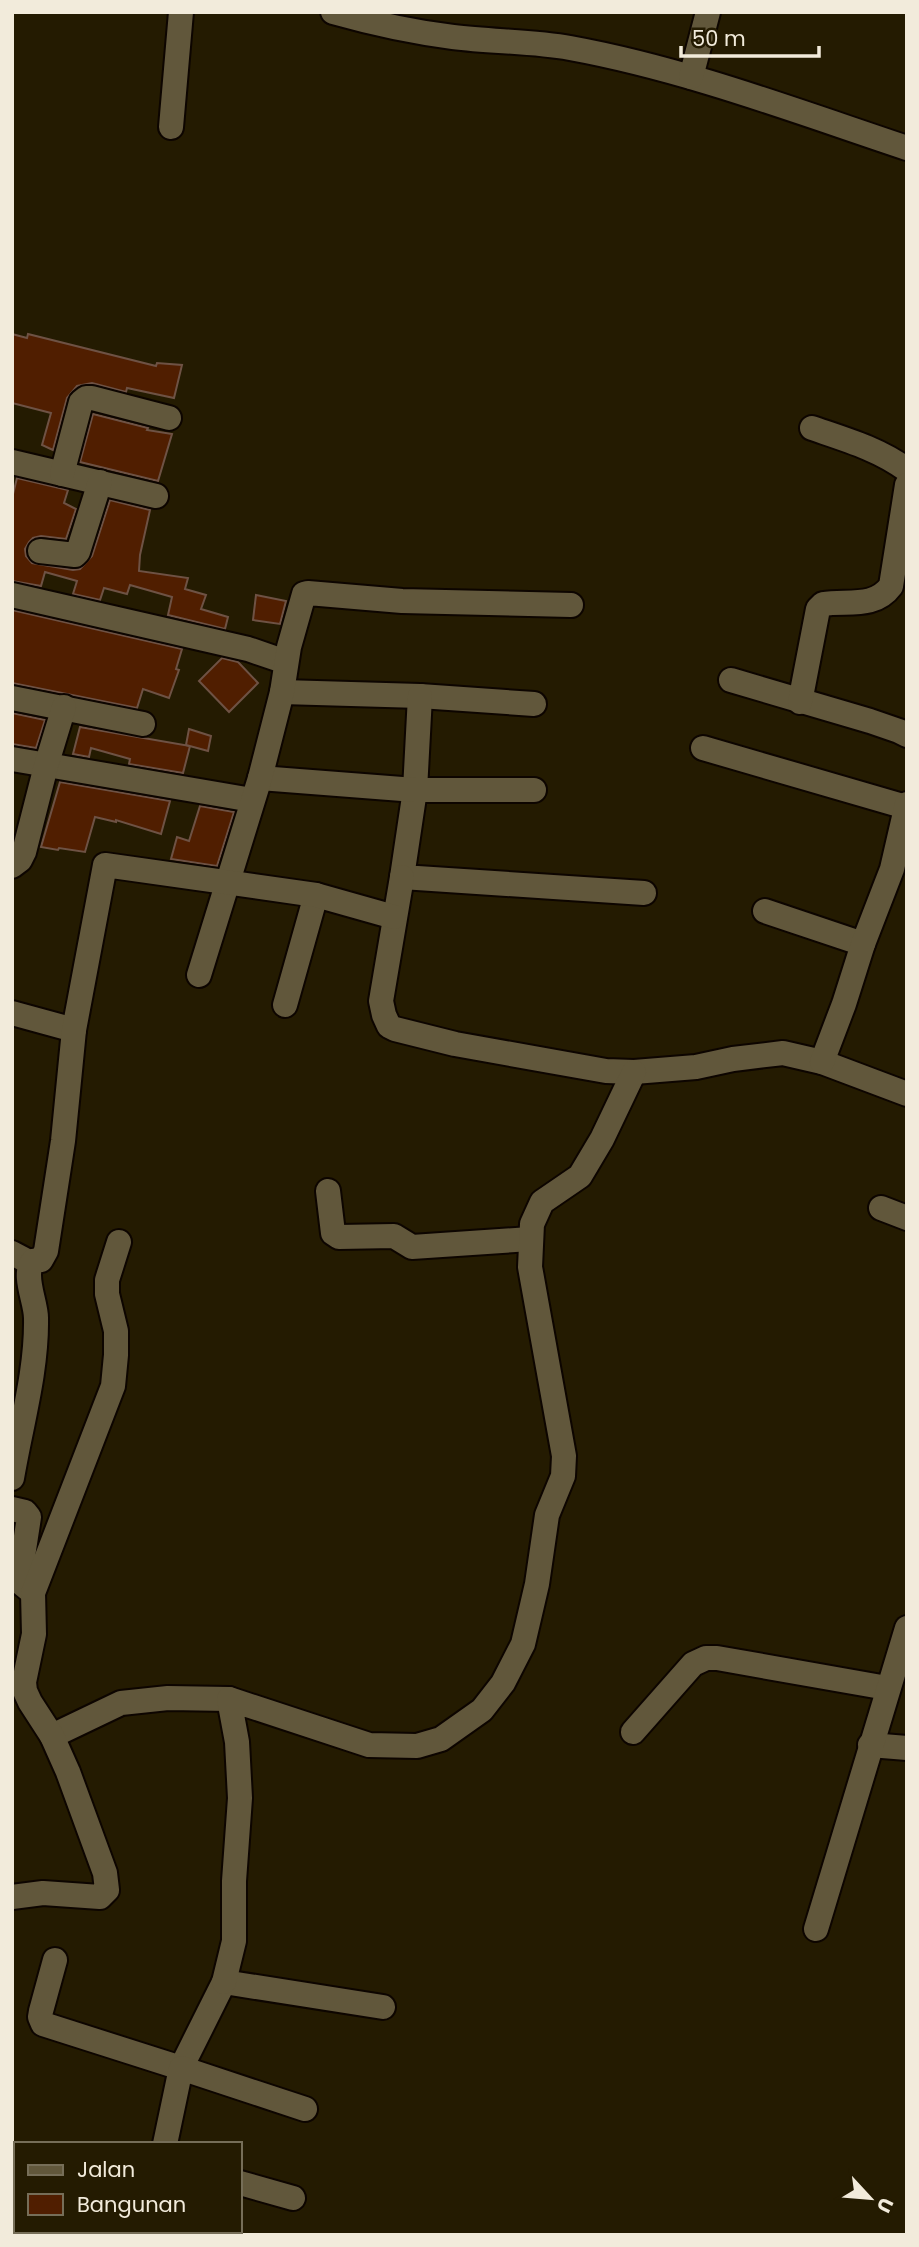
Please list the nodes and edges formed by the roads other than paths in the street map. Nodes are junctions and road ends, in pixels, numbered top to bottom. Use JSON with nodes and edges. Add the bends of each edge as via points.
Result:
{"nodes":[{"id":1,"x":181,"y":12,"type":"edge"},
{"id":2,"x":333,"y":12,"type":"edge"},
{"id":3,"x":708,"y":12,"type":"edge"},
{"id":4,"x":372,"y":18,"type":"edge"},
{"id":5,"x":691,"y":77,"type":"junction"},
{"id":6,"x":171,"y":127,"type":"dead end"},
{"id":7,"x":907,"y":148,"type":"edge"},
{"id":8,"x":169,"y":418,"type":"dead end"},
{"id":9,"x":812,"y":428,"type":"dead end"},
{"id":10,"x":12,"y":462,"type":"edge"},
{"id":11,"x":907,"y":470,"type":"edge"},
{"id":12,"x":62,"y":474,"type":"junction"},
{"id":13,"x":100,"y":482,"type":"junction"},
{"id":14,"x":907,"y":485,"type":"edge"},
{"id":15,"x":156,"y":496,"type":"dead end"},
{"id":16,"x":40,"y":551,"type":"dead end"},
{"id":17,"x":12,"y":595,"type":"edge"},
{"id":18,"x":571,"y":606,"type":"dead end"},
{"id":19,"x":286,"y":662,"type":"junction"},
{"id":20,"x":731,"y":680,"type":"dead end"},
{"id":21,"x":282,"y":692,"type":"junction"},
{"id":22,"x":420,"y":695,"type":"junction"},
{"id":23,"x":12,"y":698,"type":"edge"},
{"id":24,"x":800,"y":702,"type":"junction"},
{"id":25,"x":534,"y":704,"type":"dead end"},
{"id":26,"x":64,"y":707,"type":"junction"},
{"id":27,"x":143,"y":724,"type":"dead end"},
{"id":28,"x":907,"y":735,"type":"edge"},
{"id":29,"x":703,"y":748,"type":"dead end"},
{"id":30,"x":12,"y":759,"type":"edge"},
{"id":31,"x":46,"y":766,"type":"junction"},
{"id":32,"x":256,"y":789,"type":"junction"},
{"id":33,"x":415,"y":790,"type":"junction"},
{"id":34,"x":534,"y":790,"type":"dead end"},
{"id":35,"x":906,"y":805,"type":"edge"},
{"id":36,"x":12,"y":866,"type":"edge"},
{"id":37,"x":402,"y":877,"type":"junction"},
{"id":38,"x":229,"y":882,"type":"junction"},
{"id":39,"x":644,"y":893,"type":"dead end"},
{"id":40,"x":316,"y":895,"type":"junction"},
{"id":41,"x":765,"y":911,"type":"dead end"},
{"id":42,"x":394,"y":917,"type":"junction"},
{"id":43,"x":863,"y":944,"type":"junction"},
{"id":44,"x":199,"y":975,"type":"dead end"},
{"id":45,"x":285,"y":1005,"type":"dead end"},
{"id":46,"x":12,"y":1013,"type":"edge"},
{"id":47,"x":74,"y":1030,"type":"junction"},
{"id":48,"x":821,"y":1062,"type":"junction"},
{"id":49,"x":634,"y":1072,"type":"junction"},
{"id":50,"x":907,"y":1094,"type":"edge"},
{"id":51,"x":328,"y":1191,"type":"dead end"},
{"id":52,"x":881,"y":1208,"type":"dead end"},
{"id":53,"x":907,"y":1218,"type":"edge"},
{"id":54,"x":530,"y":1239,"type":"junction"},
{"id":55,"x":118,"y":1242,"type":"dead end"},
{"id":56,"x":22,"y":1258,"type":"edge"},
{"id":57,"x":12,"y":1478,"type":"edge"},
{"id":58,"x":12,"y":1509,"type":"edge"},
{"id":59,"x":33,"y":1593,"type":"junction"},
{"id":60,"x":907,"y":1628,"type":"edge"},
{"id":61,"x":887,"y":1688,"type":"junction"},
{"id":62,"x":229,"y":1699,"type":"junction"},
{"id":63,"x":633,"y":1732,"type":"dead end"},
{"id":64,"x":52,"y":1736,"type":"junction"},
{"id":65,"x":870,"y":1745,"type":"junction"},
{"id":66,"x":907,"y":1748,"type":"edge"},
{"id":67,"x":12,"y":1897,"type":"edge"},
{"id":68,"x":816,"y":1929,"type":"dead end"},
{"id":69,"x":54,"y":1960,"type":"dead end"},
{"id":70,"x":223,"y":1982,"type":"junction"},
{"id":71,"x":383,"y":2007,"type":"dead end"},
{"id":72,"x":181,"y":2068,"type":"junction"},
{"id":73,"x":305,"y":2109,"type":"dead end"},
{"id":74,"x":165,"y":2142,"type":"edge"},
{"id":75,"x":242,"y":2184,"type":"edge"},
{"id":76,"x":293,"y":2198,"type":"dead end"}],
"edges":[{"from":1,"to":6,"type":"street"},
{"from":2,"to":4,"type":"street"},
{"from":3,"to":5,"type":"street"},
{"from":4,"to":5,"type":"street","via":[[452,37],[568,48]]},
{"from":5,"to":7,"type":"street"},
{"from":8,"to":12,"type":"street","via":[[86,398],[81,401]]},
{"from":9,"to":11,"type":"street","via":[[854,442]]},
{"from":10,"to":12,"type":"street"},
{"from":12,"to":13,"type":"street"},
{"from":13,"to":15,"type":"street"},
{"from":13,"to":16,"type":"street","via":[[78,552]]},
{"from":14,"to":24,"type":"street","via":[[891,586],[873,600],[832,602],[818,609]]},
{"from":17,"to":19,"type":"street","via":[[248,649]]},
{"from":18,"to":19,"type":"street","via":[[308,593],[304,594]]},
{"from":19,"to":21,"type":"street"},
{"from":20,"to":24,"type":"street"},
{"from":21,"to":22,"type":"street"},
{"from":21,"to":32,"type":"street"},
{"from":22,"to":25,"type":"street"},
{"from":22,"to":33,"type":"street"},
{"from":23,"to":26,"type":"street"},
{"from":24,"to":28,"type":"street"},
{"from":26,"to":27,"type":"street"},
{"from":26,"to":31,"type":"street"},
{"from":29,"to":35,"type":"street"},
{"from":30,"to":31,"type":"street"},
{"from":31,"to":32,"type":"street"},
{"from":31,"to":36,"type":"street","via":[[24,852]]},
{"from":32,"to":33,"type":"street"},
{"from":32,"to":38,"type":"street"},
{"from":33,"to":34,"type":"street"},
{"from":33,"to":37,"type":"street"},
{"from":35,"to":43,"type":"street","via":[[892,869]]},
{"from":37,"to":39,"type":"street"},
{"from":37,"to":42,"type":"street"},
{"from":38,"to":40,"type":"street"},
{"from":38,"to":44,"type":"street"},
{"from":38,"to":47,"type":"street","via":[[105,865]]},
{"from":40,"to":42,"type":"street"},
{"from":40,"to":45,"type":"street"},
{"from":41,"to":43,"type":"street"},
{"from":42,"to":49,"type":"street","via":[[381,1001],[389,1026],[395,1030],[496,1052]]},
{"from":43,"to":48,"type":"street"},
{"from":46,"to":47,"type":"street"},
{"from":47,"to":56,"type":"street","via":[[46,1251],[41,1260]]},
{"from":48,"to":49,"type":"street","via":[[783,1053]]},
{"from":48,"to":50,"type":"street"},
{"from":49,"to":54,"type":"street","via":[[580,1175],[542,1202]]},
{"from":51,"to":54,"type":"street","via":[[333,1233],[339,1237],[394,1236],[412,1247]]},
{"from":52,"to":53,"type":"street"},
{"from":54,"to":62,"type":"street","via":[[530,1267],[564,1457],[563,1476],[547,1514],[523,1644],[503,1683],[482,1710],[441,1739],[417,1746],[369,1745]]},
{"from":55,"to":59,"type":"street","via":[[107,1280],[116,1331],[113,1386]]},
{"from":56,"to":57,"type":"street","via":[[36,1318],[34,1363]]},
{"from":58,"to":59,"type":"street","via":[[29,1517],[20,1576]]},
{"from":59,"to":64,"type":"street","via":[[34,1634],[25,1691]]},
{"from":60,"to":61,"type":"street"},
{"from":61,"to":63,"type":"street","via":[[706,1658],[693,1664]]},
{"from":61,"to":65,"type":"street"},
{"from":62,"to":64,"type":"street","via":[[121,1703]]},
{"from":62,"to":70,"type":"street","via":[[240,1798],[234,1941]]},
{"from":64,"to":67,"type":"street","via":[[105,1873],[107,1890],[100,1898]]},
{"from":65,"to":66,"type":"street"},
{"from":65,"to":68,"type":"street"},
{"from":69,"to":72,"type":"street","via":[[41,2011],[43,2024]]},
{"from":70,"to":71,"type":"street"},
{"from":70,"to":72,"type":"street"},
{"from":72,"to":73,"type":"street"},
{"from":72,"to":74,"type":"street"},
{"from":75,"to":76,"type":"street"}]}
